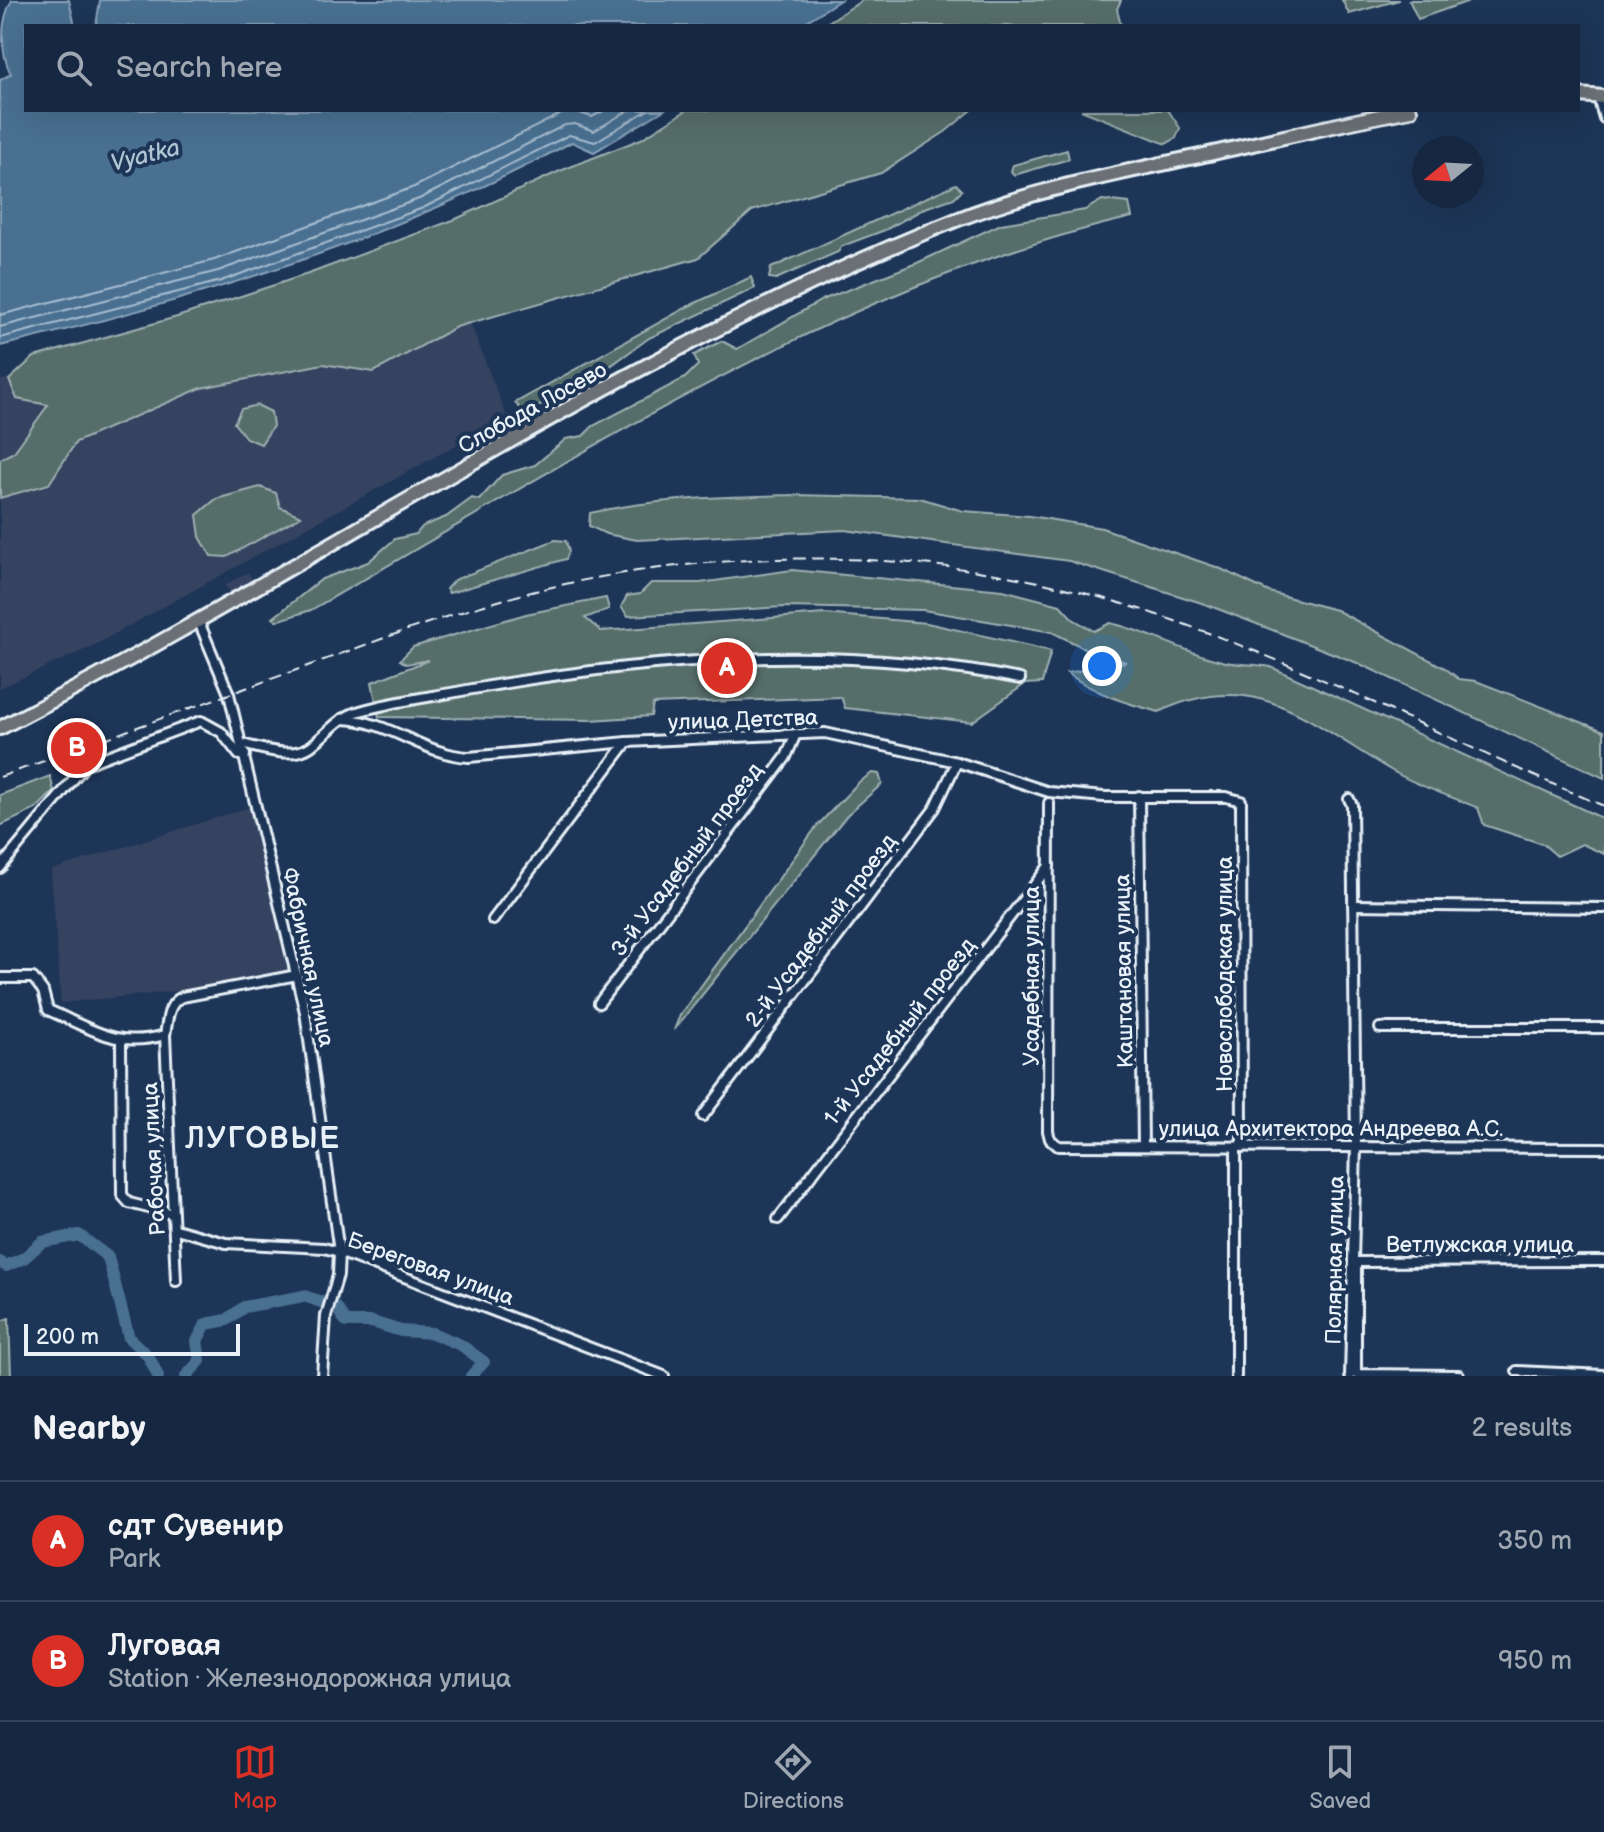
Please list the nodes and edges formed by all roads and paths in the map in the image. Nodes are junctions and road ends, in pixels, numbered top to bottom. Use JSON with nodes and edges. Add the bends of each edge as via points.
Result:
{"nodes":[{"id":1,"x":1580,"y":95,"type":"edge"},
{"id":2,"x":1601,"y":97,"type":"edge"},
{"id":3,"x":1401,"y":112,"type":"edge"},
{"id":4,"x":1604,"y":118,"type":"edge"},
{"id":5,"x":199,"y":622,"type":"junction"},
{"id":6,"x":1020,"y":679,"type":"dead end"},
{"id":7,"x":342,"y":719,"type":"junction"},
{"id":8,"x":0,"y":728,"type":"edge"},
{"id":9,"x":796,"y":734,"type":"junction"},
{"id":10,"x":627,"y":742,"type":"junction"},
{"id":11,"x":241,"y":744,"type":"junction"},
{"id":12,"x":245,"y":755,"type":"junction"},
{"id":13,"x":957,"y":762,"type":"junction"},
{"id":14,"x":1139,"y":796,"type":"junction"},
{"id":15,"x":1349,"y":799,"type":"dead end"},
{"id":16,"x":1241,"y":801,"type":"joint"},
{"id":17,"x":1049,"y":803,"type":"dead end"},
{"id":18,"x":1049,"y":865,"type":"junction"},
{"id":19,"x":0,"y":868,"type":"edge"},
{"id":20,"x":1353,"y":905,"type":"junction"},
{"id":21,"x":1604,"y":908,"type":"edge"},
{"id":22,"x":493,"y":920,"type":"dead end"},
{"id":23,"x":297,"y":975,"type":"junction"},
{"id":24,"x":0,"y":978,"type":"edge"},
{"id":25,"x":599,"y":1003,"type":"dead end"},
{"id":26,"x":1380,"y":1028,"type":"dead end"},
{"id":27,"x":1604,"y":1028,"type":"edge"},
{"id":28,"x":165,"y":1035,"type":"junction"},
{"id":29,"x":121,"y":1042,"type":"junction"},
{"id":30,"x":703,"y":1116,"type":"dead end"},
{"id":31,"x":1058,"y":1146,"type":"joint"},
{"id":32,"x":1143,"y":1146,"type":"junction"},
{"id":33,"x":1356,"y":1146,"type":"junction"},
{"id":34,"x":1239,"y":1147,"type":"junction"},
{"id":35,"x":1604,"y":1148,"type":"edge"},
{"id":36,"x":172,"y":1214,"type":"junction"},
{"id":37,"x":778,"y":1219,"type":"dead end"},
{"id":38,"x":176,"y":1229,"type":"junction"},
{"id":39,"x":339,"y":1252,"type":"junction"},
{"id":40,"x":1604,"y":1261,"type":"edge"},
{"id":41,"x":1356,"y":1262,"type":"joint"},
{"id":42,"x":176,"y":1281,"type":"dead end"},
{"id":43,"x":1517,"y":1371,"type":"dead end"},
{"id":44,"x":1353,"y":1375,"type":"edge"},
{"id":45,"x":1459,"y":1375,"type":"edge"},
{"id":46,"x":1604,"y":1375,"type":"edge"},
{"id":47,"x":322,"y":1376,"type":"edge"},
{"id":48,"x":664,"y":1376,"type":"edge"},
{"id":49,"x":1236,"y":1376,"type":"edge"}],
"edges":[{"from":1,"to":2,"type":"main road"},
{"from":2,"to":4,"type":"street"},
{"from":3,"to":5,"type":"main road","name":"Слобода Лосево","via":[[1053,189],[959,219],[677,349]]},
{"from":5,"to":8,"type":"main road","name":"Слобода Лосево"},
{"from":5,"to":11,"type":"street","name":"Фабричная улица","via":[[228,690]]},
{"from":6,"to":7,"type":"street","via":[[874,659],[724,660],[472,689]]},
{"from":7,"to":10,"type":"street","name":"улица Детства","via":[[383,726],[445,756]]},
{"from":7,"to":11,"type":"street","via":[[309,748],[295,752]]},
{"from":9,"to":10,"type":"street","name":"улица Детства"},
{"from":9,"to":13,"type":"street","name":"улица Детства","via":[[825,733]]},
{"from":9,"to":25,"type":"street","name":"3-й Усадебный проезд","via":[[786,757]]},
{"from":10,"to":22,"type":"street"},
{"from":11,"to":12,"type":"street","name":"Фабричная улица"},
{"from":12,"to":19,"type":"street","via":[[201,721],[102,756],[86,764]]},
{"from":12,"to":23,"type":"street","name":"Фабричная улица"},
{"from":13,"to":14,"type":"street","name":"улица Детства","via":[[1049,792]]},
{"from":13,"to":30,"type":"street","name":"2-й Усадебный проезд","via":[[935,808]]},
{"from":14,"to":16,"type":"street","name":"улица Детства"},
{"from":14,"to":32,"type":"street","name":"Каштановая улица"},
{"from":15,"to":20,"type":"street","name":"Полярная улица"},
{"from":16,"to":34,"type":"street","name":"Новослободская улица"},
{"from":17,"to":18,"type":"street","name":"Усадебная улица"},
{"from":18,"to":31,"type":"street","name":"Усадебная улица","via":[[1048,1131]]},
{"from":18,"to":37,"type":"street","name":"1-й Усадебный проезд"},
{"from":20,"to":21,"type":"street"},
{"from":20,"to":33,"type":"street","name":"Полярная улица"},
{"from":23,"to":28,"type":"street","via":[[174,1001]]},
{"from":23,"to":39,"type":"street","name":"Фабричная улица"},
{"from":24,"to":29,"type":"street","via":[[33,978],[48,1010]]},
{"from":26,"to":27,"type":"street"},
{"from":28,"to":29,"type":"street"},
{"from":28,"to":36,"type":"street","name":"Рабочая улица"},
{"from":29,"to":36,"type":"street","via":[[122,1195],[129,1203]]},
{"from":31,"to":32,"type":"street","name":"улица Архитектора Андреева А.С."},
{"from":32,"to":34,"type":"street","name":"улица Архитектора Андреева А.С."},
{"from":33,"to":34,"type":"street","name":"улица Архитектора Андреева А.С."},
{"from":33,"to":35,"type":"street","name":"улица Архитектора Андреева А.С."},
{"from":33,"to":44,"type":"street","name":"Полярная улица"},
{"from":34,"to":49,"type":"street","name":"Новослободская улица"},
{"from":36,"to":38,"type":"street","name":"Рабочая улица"},
{"from":38,"to":39,"type":"street","name":"Береговая улица","via":[[226,1243]]},
{"from":38,"to":42,"type":"street","name":"Рабочая улица"},
{"from":39,"to":47,"type":"street","name":"Фабричная улица"},
{"from":39,"to":48,"type":"street","name":"Береговая улица"},
{"from":40,"to":41,"type":"street","name":"Ветлужская улица"},
{"from":41,"to":44,"type":"street","name":"Полярная улица"},
{"from":43,"to":46,"type":"street"},
{"from":44,"to":45,"type":"street"}]}
